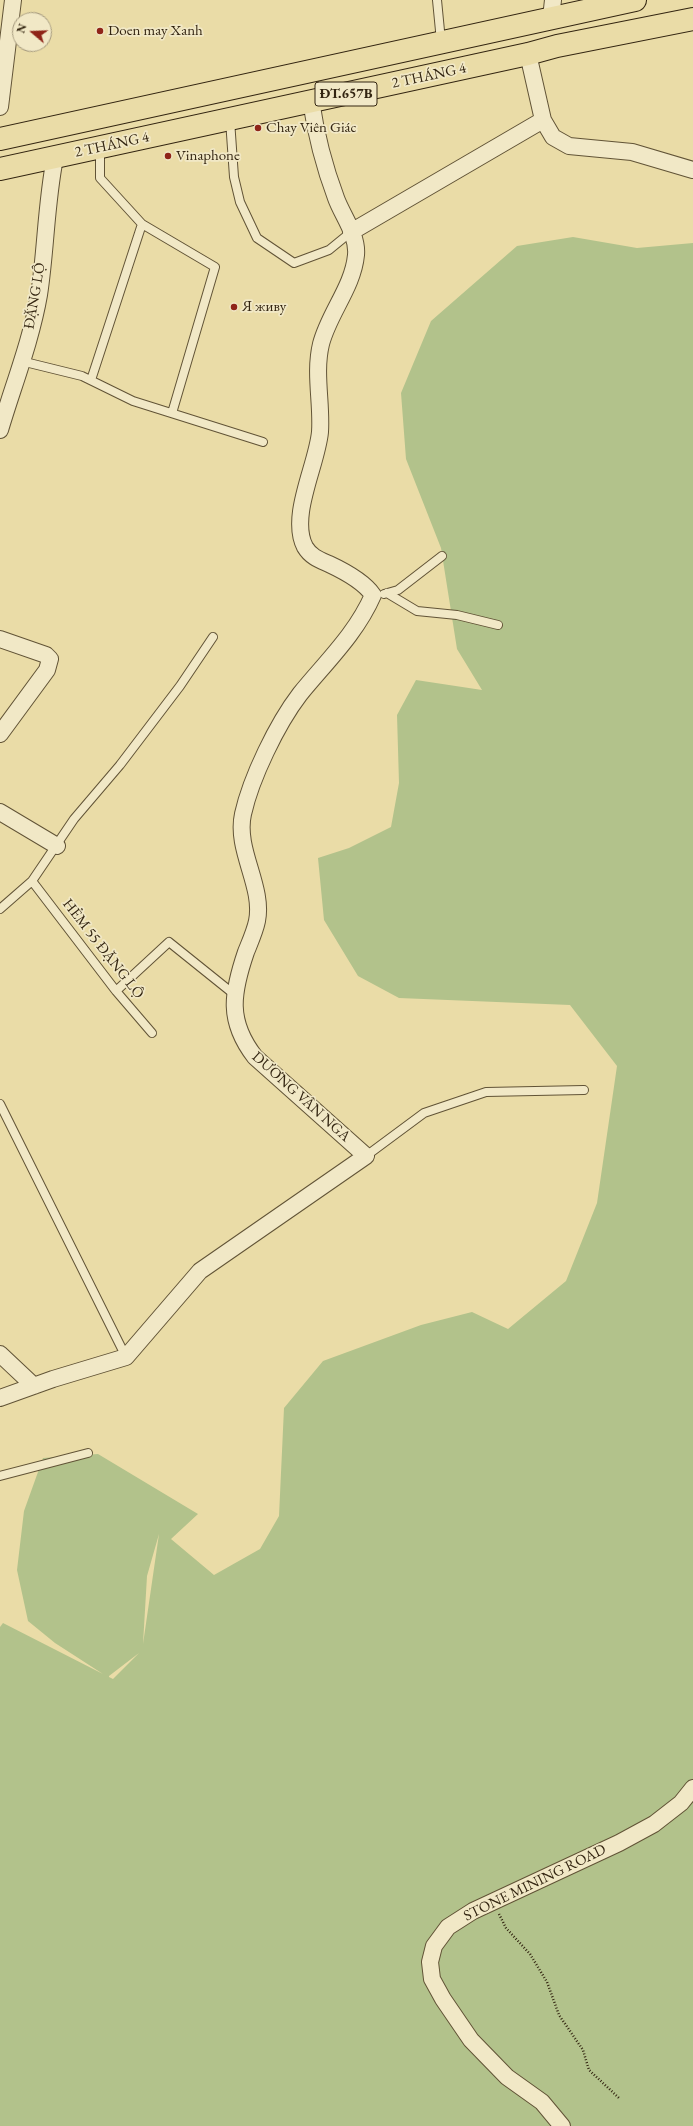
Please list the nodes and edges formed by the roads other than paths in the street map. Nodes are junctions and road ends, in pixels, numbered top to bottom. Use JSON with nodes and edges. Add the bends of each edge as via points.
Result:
{"nodes":[{"id":1,"x":12,"y":0,"type":"edge"},
{"id":2,"x":438,"y":0,"type":"edge"},
{"id":3,"x":635,"y":0,"type":"edge"},
{"id":4,"x":552,"y":9,"type":"edge"},
{"id":5,"x":693,"y":20,"type":"edge"},
{"id":6,"x":441,"y":42,"type":"junction"},
{"id":7,"x":557,"y":46,"type":"junction"},
{"id":8,"x":528,"y":54,"type":"junction"},
{"id":9,"x":311,"y":101,"type":"junction"},
{"id":10,"x":0,"y":107,"type":"edge"},
{"id":11,"x":230,"y":120,"type":"junction"},
{"id":12,"x":543,"y":120,"type":"junction"},
{"id":13,"x":0,"y":139,"type":"edge"},
{"id":14,"x":100,"y":148,"type":"junction"},
{"id":15,"x":55,"y":158,"type":"junction"},
{"id":16,"x":0,"y":169,"type":"edge"},
{"id":17,"x":693,"y":170,"type":"edge"},
{"id":18,"x":142,"y":224,"type":"junction"},
{"id":19,"x":351,"y":232,"type":"junction"},
{"id":20,"x":21,"y":361,"type":"junction"},
{"id":21,"x":90,"y":380,"type":"junction"},
{"id":22,"x":172,"y":413,"type":"junction"},
{"id":23,"x":0,"y":430,"type":"edge"},
{"id":24,"x":263,"y":442,"type":"dead end"},
{"id":25,"x":442,"y":556,"type":"dead end"},
{"id":26,"x":380,"y":594,"type":"junction"},
{"id":27,"x":498,"y":625,"type":"dead end"},
{"id":28,"x":213,"y":637,"type":"dead end"},
{"id":29,"x":0,"y":639,"type":"edge"},
{"id":30,"x":0,"y":734,"type":"edge"},
{"id":31,"x":0,"y":812,"type":"edge"},
{"id":32,"x":56,"y":846,"type":"junction"},
{"id":33,"x":32,"y":882,"type":"junction"},
{"id":34,"x":0,"y":910,"type":"edge"},
{"id":35,"x":116,"y":991,"type":"junction"},
{"id":36,"x":235,"y":995,"type":"junction"},
{"id":37,"x":152,"y":1033,"type":"dead end"},
{"id":38,"x":584,"y":1090,"type":"dead end"},
{"id":39,"x":0,"y":1104,"type":"edge"},
{"id":40,"x":366,"y":1156,"type":"junction"},
{"id":41,"x":0,"y":1354,"type":"edge"},
{"id":42,"x":126,"y":1357,"type":"junction"},
{"id":43,"x":34,"y":1386,"type":"junction"},
{"id":44,"x":0,"y":1398,"type":"edge"},
{"id":45,"x":88,"y":1453,"type":"dead end"},
{"id":46,"x":0,"y":1476,"type":"edge"},
{"id":47,"x":693,"y":1788,"type":"edge"},
{"id":48,"x":562,"y":2126,"type":"edge"}],
"edges":[{"from":1,"to":10,"type":"street"},
{"from":2,"to":6,"type":"lane"},
{"from":3,"to":4,"type":"main road","name":"2 THÁNG 4","number":"ĐT.657B"},
{"from":4,"to":6,"type":"main road","name":"2 THÁNG 4","number":"ĐT.657B"},
{"from":4,"to":7,"type":"main road"},
{"from":5,"to":7,"type":"main road","name":"2 THÁNG 4","number":"ĐT.657B"},
{"from":6,"to":13,"type":"main road","name":"2 THÁNG 4","number":"ĐT.657B"},
{"from":7,"to":8,"type":"main road","name":"2 THÁNG 4","number":"ĐT.657B"},
{"from":8,"to":9,"type":"main road","name":"2 THÁNG 4","number":"ĐT.657B"},
{"from":8,"to":12,"type":"street"},
{"from":9,"to":11,"type":"main road","name":"2 THÁNG 4","number":"ĐT.657B"},
{"from":9,"to":19,"type":"street","via":[[316,135],[327,173]]},
{"from":11,"to":14,"type":"main road","name":"2 THÁNG 4","number":"ĐT.657B"},
{"from":11,"to":19,"type":"lane","via":[[234,177],[240,202],[258,238],[294,263],[329,250]]},
{"from":12,"to":17,"type":"street","via":[[554,137],[569,146],[618,150],[660,159]]},
{"from":12,"to":19,"type":"street"},
{"from":14,"to":15,"type":"main road","name":"2 THÁNG 4","number":"ĐT.657B"},
{"from":14,"to":18,"type":"lane","via":[[100,178]]},
{"from":15,"to":16,"type":"main road","name":"2 THÁNG 4","number":"ĐT.657B"},
{"from":15,"to":20,"type":"street","name":"ĐẶNG LỘ","via":[[39,294]]},
{"from":18,"to":21,"type":"lane"},
{"from":18,"to":22,"type":"lane","via":[[215,267]]},
{"from":19,"to":26,"type":"street","via":[[356,253],[352,273],[327,327],[319,352],[320,434],[306,489],[301,529],[306,549],[314,557]]},
{"from":20,"to":21,"type":"lane"},
{"from":20,"to":23,"type":"street","name":"ĐẶNG LỘ"},
{"from":21,"to":22,"type":"lane","via":[[133,400]]},
{"from":22,"to":24,"type":"lane"},
{"from":25,"to":26,"type":"lane","via":[[398,590]]},
{"from":26,"to":27,"type":"lane","via":[[417,611],[457,615]]},
{"from":26,"to":36,"type":"street","name":"DƯƠNG VÂN NGA","via":[[343,646],[290,708],[251,789],[241,833],[257,901],[257,920],[242,964]]},
{"from":28,"to":32,"type":"lane","via":[[176,691],[120,765],[74,819]]},
{"from":29,"to":30,"type":"street","via":[[46,655],[50,659],[47,670]]},
{"from":31,"to":32,"type":"street"},
{"from":32,"to":33,"type":"lane"},
{"from":33,"to":34,"type":"lane"},
{"from":33,"to":35,"type":"lane","name":"HẺM 55 ĐẶNG LỘ"},
{"from":35,"to":36,"type":"lane","via":[[169,942]]},
{"from":35,"to":37,"type":"lane","name":"HẺM 55 ĐẶNG LỘ"},
{"from":36,"to":40,"type":"street","name":"DƯƠNG VÂN NGA","via":[[235,1018],[245,1044],[255,1057]]},
{"from":38,"to":40,"type":"lane","via":[[486,1092],[424,1113]]},
{"from":39,"to":42,"type":"lane"},
{"from":40,"to":42,"type":"street","via":[[200,1272]]},
{"from":41,"to":43,"type":"street"},
{"from":42,"to":43,"type":"street"},
{"from":43,"to":44,"type":"street"},
{"from":45,"to":46,"type":"lane"},
{"from":47,"to":48,"type":"street","name":"STONE MINING ROAD","via":[[681,1803],[641,1832],[499,1899],[459,1920],[438,1938],[430,1962],[432,1979],[443,2000],[471,2040],[507,2077],[542,2102]]}]}
